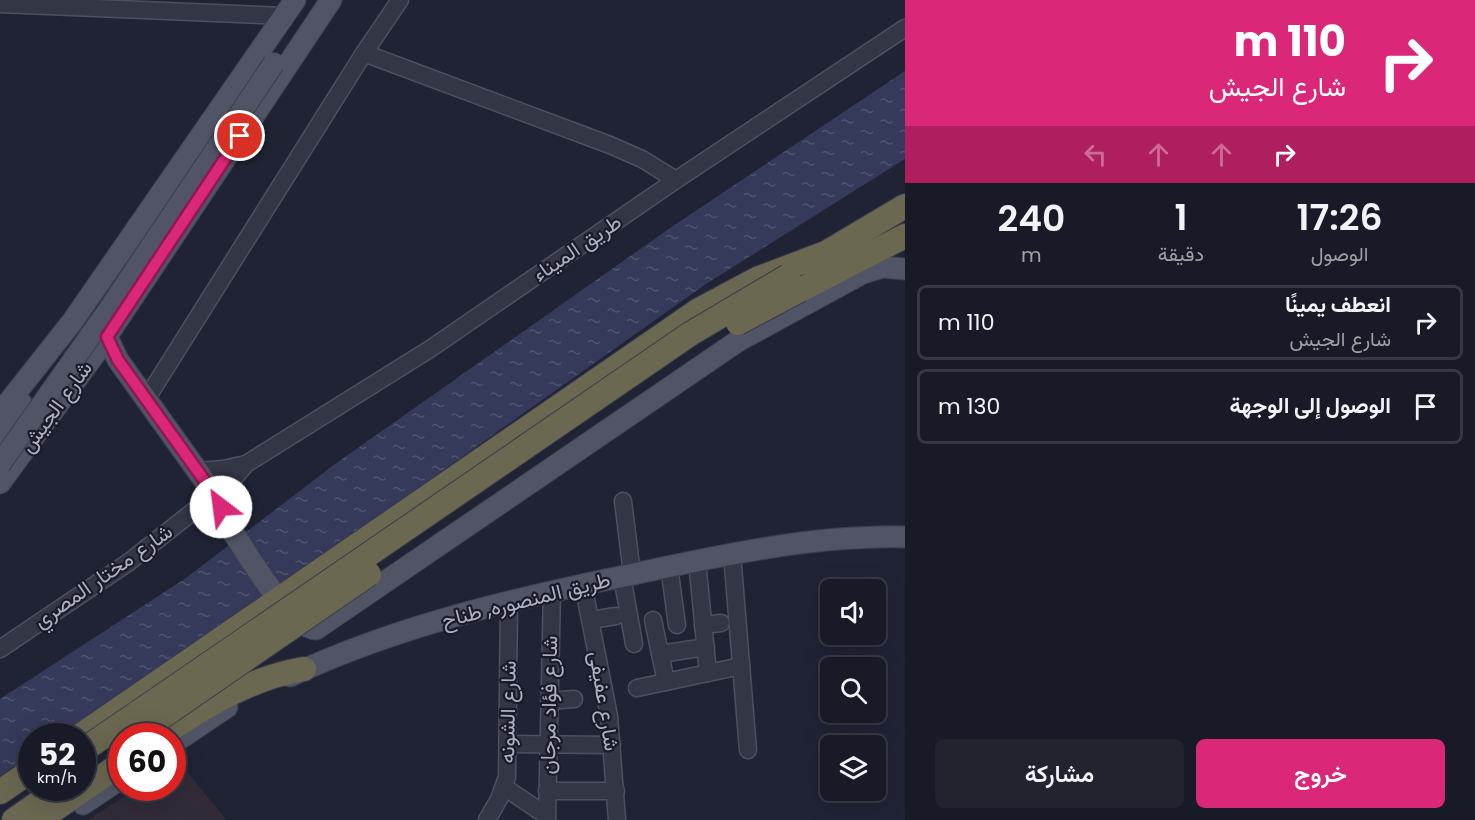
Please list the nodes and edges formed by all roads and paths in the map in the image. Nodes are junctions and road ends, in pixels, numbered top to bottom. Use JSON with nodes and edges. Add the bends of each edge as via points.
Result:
{"nodes":[{"id":1,"x":319,"y":0,"type":"edge"},
{"id":2,"x":331,"y":0,"type":"edge"},
{"id":3,"x":400,"y":0,"type":"edge"},
{"id":4,"x":0,"y":4,"type":"edge"},
{"id":5,"x":290,"y":8,"type":"edge"},
{"id":6,"x":905,"y":28,"type":"edge"},
{"id":7,"x":364,"y":53,"type":"junction"},
{"id":8,"x":676,"y":180,"type":"junction"},
{"id":9,"x":905,"y":206,"type":"edge"},
{"id":10,"x":905,"y":236,"type":"edge"},
{"id":11,"x":823,"y":254,"type":"junction"},
{"id":12,"x":905,"y":268,"type":"edge"},
{"id":13,"x":794,"y":283,"type":"junction"},
{"id":14,"x":72,"y":322,"type":"junction"},
{"id":15,"x":101,"y":346,"type":"junction"},
{"id":16,"x":36,"y":370,"type":"junction"},
{"id":17,"x":127,"y":384,"type":"junction"},
{"id":18,"x":147,"y":398,"type":"junction"},
{"id":19,"x":0,"y":413,"type":"edge"},
{"id":20,"x":0,"y":434,"type":"edge"},
{"id":21,"x":0,"y":464,"type":"edge"},
{"id":22,"x":246,"y":464,"type":"junction"},
{"id":23,"x":199,"y":471,"type":"junction"},
{"id":24,"x":0,"y":483,"type":"edge"},
{"id":25,"x":623,"y":501,"type":"dead end"},
{"id":26,"x":218,"y":509,"type":"junction"},
{"id":27,"x":905,"y":537,"type":"edge"},
{"id":28,"x":732,"y":554,"type":"junction"},
{"id":29,"x":697,"y":561,"type":"junction"},
{"id":30,"x":669,"y":566,"type":"junction"},
{"id":31,"x":627,"y":575,"type":"junction"},
{"id":32,"x":584,"y":584,"type":"junction"},
{"id":33,"x":552,"y":590,"type":"junction"},
{"id":34,"x":275,"y":595,"type":"junction"},
{"id":35,"x":509,"y":600,"type":"junction"},
{"id":36,"x":616,"y":616,"type":"dead end"},
{"id":37,"x":653,"y":620,"type":"dead end"},
{"id":38,"x":591,"y":621,"type":"junction"},
{"id":39,"x":721,"y":622,"type":"dead end"},
{"id":40,"x":678,"y":625,"type":"dead end"},
{"id":41,"x":704,"y":625,"type":"junction"},
{"id":42,"x":634,"y":644,"type":"dead end"},
{"id":43,"x":706,"y":647,"type":"junction"},
{"id":44,"x":0,"y":649,"type":"edge"},
{"id":45,"x":660,"y":654,"type":"junction"},
{"id":46,"x":741,"y":666,"type":"junction"},
{"id":47,"x":304,"y":669,"type":"junction"},
{"id":48,"x":708,"y":673,"type":"junction"},
{"id":49,"x":666,"y":682,"type":"junction"},
{"id":50,"x":637,"y":688,"type":"dead end"},
{"id":51,"x":574,"y":699,"type":"dead end"},
{"id":52,"x":549,"y":701,"type":"junction"},
{"id":53,"x":153,"y":723,"type":"edge"},
{"id":54,"x":181,"y":723,"type":"edge"},
{"id":55,"x":96,"y":724,"type":"edge"},
{"id":56,"x":186,"y":734,"type":"edge"},
{"id":57,"x":96,"y":741,"type":"edge"},
{"id":58,"x":508,"y":744,"type":"junction"},
{"id":59,"x":549,"y":744,"type":"junction"},
{"id":60,"x":612,"y":745,"type":"junction"},
{"id":61,"x":748,"y":750,"type":"dead end"},
{"id":62,"x":96,"y":752,"type":"edge"},
{"id":63,"x":108,"y":773,"type":"edge"},
{"id":64,"x":18,"y":780,"type":"edge"},
{"id":65,"x":108,"y":787,"type":"edge"},
{"id":66,"x":504,"y":787,"type":"junction"},
{"id":67,"x":547,"y":791,"type":"junction"},
{"id":68,"x":616,"y":791,"type":"junction"},
{"id":69,"x":0,"y":792,"type":"edge"},
{"id":70,"x":18,"y":797,"type":"edge"},
{"id":71,"x":28,"y":801,"type":"edge"},
{"id":72,"x":42,"y":801,"type":"edge"},
{"id":73,"x":0,"y":810,"type":"edge"},
{"id":74,"x":547,"y":818,"type":"edge"},
{"id":75,"x":1,"y":820,"type":"edge"},
{"id":76,"x":14,"y":820,"type":"edge"},
{"id":77,"x":39,"y":820,"type":"edge"},
{"id":78,"x":60,"y":820,"type":"edge"},
{"id":79,"x":487,"y":820,"type":"edge"},
{"id":80,"x":618,"y":820,"type":"edge"}],
"edges":[{"from":1,"to":21,"type":"main road","bridge":true,"via":[[111,308]]},
{"from":2,"to":15,"type":"main road","name":"شارع الجيش"},
{"from":3,"to":7,"type":"street"},
{"from":4,"to":5,"type":"street"},
{"from":5,"to":14,"type":"main road","name":"شارع الجيش"},
{"from":6,"to":8,"type":"street","name":"طريق الميناء"},
{"from":7,"to":8,"type":"street","via":[[610,145]]},
{"from":7,"to":18,"type":"street"},
{"from":8,"to":22,"type":"street","name":"طريق الميناء","via":[[430,349]]},
{"from":9,"to":11,"type":"highway"},
{"from":10,"to":13,"type":"highway"},
{"from":11,"to":13,"type":"highway"},
{"from":11,"to":34,"type":"highway","via":[[756,279],[699,310]]},
{"from":12,"to":34,"type":"main road","via":[[883,267],[863,273],[738,341],[321,627],[306,627]]},
{"from":13,"to":53,"type":"highway","bridge":true},
{"from":13,"to":57,"type":"highway","bridge":true,"via":[[690,334]]},
{"from":14,"to":15,"type":"main road"},
{"from":14,"to":16,"type":"main road","name":"شارع الجيش"},
{"from":15,"to":17,"type":"main road","via":[[118,360]]},
{"from":15,"to":24,"type":"main road","name":"شارع الجيش"},
{"from":16,"to":19,"type":"main road","name":"شارع الجيش"},
{"from":16,"to":20,"type":"main road"},
{"from":17,"to":18,"type":"main road"},
{"from":17,"to":26,"type":"main road"},
{"from":18,"to":23,"type":"main road"},
{"from":22,"to":23,"type":"street","name":"طريق الميناء"},
{"from":22,"to":26,"type":"street","name":"طريق الميناء"},
{"from":23,"to":26,"type":"main road"},
{"from":25,"to":31,"type":"street"},
{"from":26,"to":34,"type":"main road"},
{"from":26,"to":44,"type":"street","name":"شارع مختار المصري","via":[[129,562]]},
{"from":27,"to":28,"type":"main road","name":"طريق المنصوره, طناح","via":[[820,541]]},
{"from":28,"to":29,"type":"main road","name":"طريق المنصوره, طناح"},
{"from":28,"to":46,"type":"street"},
{"from":29,"to":30,"type":"main road","name":"طريق المنصوره, طناح"},
{"from":29,"to":41,"type":"street"},
{"from":30,"to":31,"type":"main road","name":"طريق المنصوره, طناح"},
{"from":30,"to":40,"type":"street"},
{"from":31,"to":32,"type":"main road","name":"طريق المنصوره, طناح"},
{"from":31,"to":42,"type":"street"},
{"from":32,"to":33,"type":"main road","name":"طريق المنصوره, طناح"},
{"from":32,"to":38,"type":"street","name":"شارع عفيفى"},
{"from":33,"to":35,"type":"main road","name":"طريق المنصوره, طناح"},
{"from":33,"to":52,"type":"street","name":"شارع فؤاد مرجان"},
{"from":34,"to":55,"type":"highway"},
{"from":34,"to":62,"type":"main road","via":[[278,617],[273,627]]},
{"from":35,"to":47,"type":"main road","name":"طريق المنصوره, طناح","via":[[402,632]]},
{"from":35,"to":58,"type":"street","name":"شارع الشونه"},
{"from":36,"to":38,"type":"street"},
{"from":37,"to":45,"type":"street"},
{"from":38,"to":60,"type":"street","name":"شارع عفيفى"},
{"from":39,"to":41,"type":"street"},
{"from":41,"to":43,"type":"street"},
{"from":43,"to":45,"type":"street"},
{"from":43,"to":48,"type":"street"},
{"from":45,"to":49,"type":"street"},
{"from":46,"to":48,"type":"street"},
{"from":46,"to":61,"type":"street"},
{"from":47,"to":54,"type":"highway","via":[[270,677],[219,699]]},
{"from":47,"to":56,"type":"main road","name":"طريق المنصوره, طناح","via":[[226,707]]},
{"from":48,"to":49,"type":"street"},
{"from":49,"to":50,"type":"street"},
{"from":51,"to":52,"type":"street"},
{"from":52,"to":59,"type":"street","name":"شارع فؤاد مرجان"},
{"from":58,"to":59,"type":"street"},
{"from":58,"to":66,"type":"street","name":"شارع الشونه"},
{"from":59,"to":60,"type":"street"},
{"from":59,"to":67,"type":"street","name":"شارع فؤاد مرجان"},
{"from":60,"to":68,"type":"street","name":"شارع عفيفى"},
{"from":63,"to":77,"type":"highway"},
{"from":64,"to":69,"type":"highway"},
{"from":65,"to":78,"type":"main road"},
{"from":66,"to":74,"type":"street"},
{"from":66,"to":79,"type":"street","name":"شارع الشونه"},
{"from":67,"to":68,"type":"street"},
{"from":67,"to":74,"type":"street","name":"شارع فؤاد مرجان"},
{"from":68,"to":80,"type":"street","name":"شارع عفيفى"},
{"from":70,"to":73,"type":"highway"},
{"from":71,"to":75,"type":"main road"},
{"from":72,"to":76,"type":"highway"}]}
